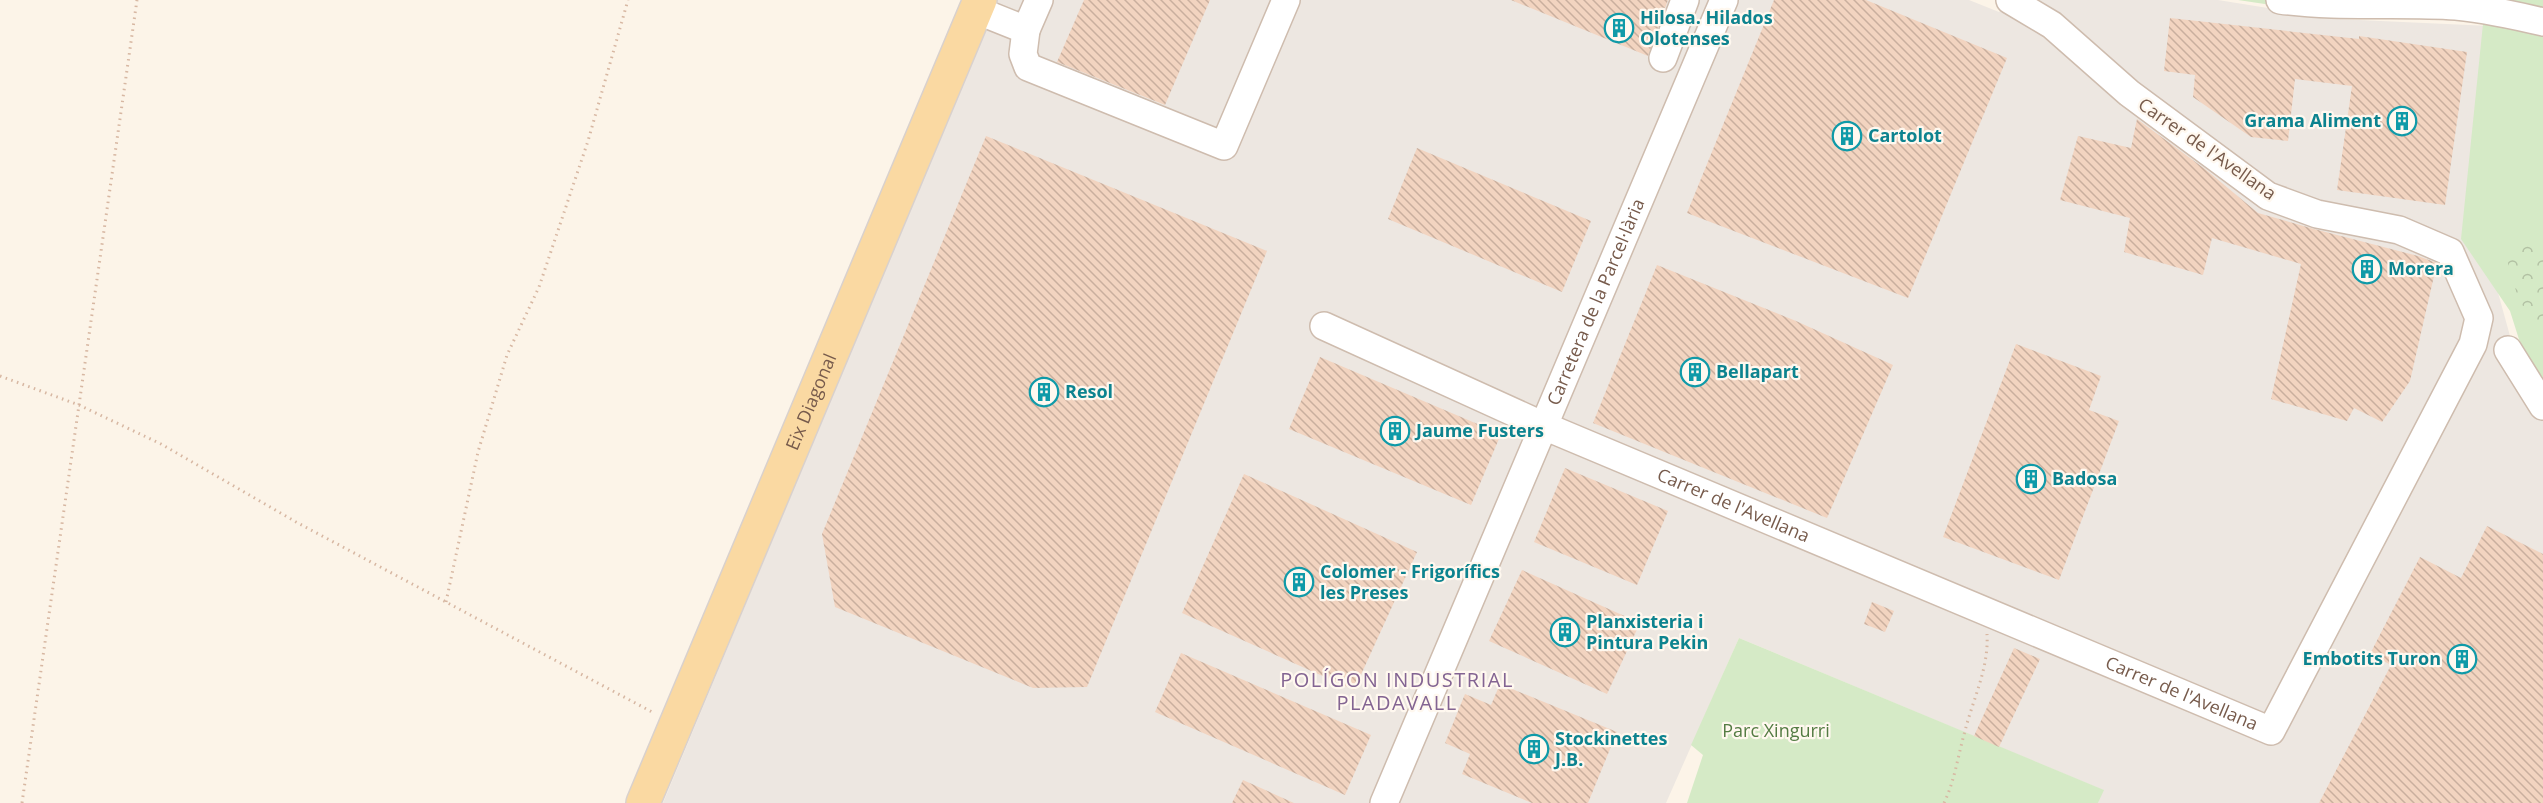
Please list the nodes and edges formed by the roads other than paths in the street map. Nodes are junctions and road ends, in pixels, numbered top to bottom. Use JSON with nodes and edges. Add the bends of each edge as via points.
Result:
{"nodes":[{"id":1,"x":1039,"y":0,"type":"edge"},
{"id":2,"x":1286,"y":0,"type":"edge"},
{"id":3,"x":1685,"y":0,"type":"edge"},
{"id":4,"x":1724,"y":0,"type":"edge"},
{"id":5,"x":2010,"y":0,"type":"edge"},
{"id":6,"x":2280,"y":0,"type":"edge"},
{"id":7,"x":978,"y":5,"type":"edge"},
{"id":8,"x":2543,"y":22,"type":"edge"},
{"id":9,"x":1026,"y":30,"type":"junction"},
{"id":10,"x":1663,"y":58,"type":"dead end"},
{"id":11,"x":1324,"y":326,"type":"dead end"},
{"id":12,"x":2508,"y":350,"type":"dead end"},
{"id":13,"x":2543,"y":406,"type":"edge"},
{"id":14,"x":1544,"y":426,"type":"junction"},
{"id":15,"x":644,"y":803,"type":"edge"},
{"id":16,"x":1384,"y":803,"type":"edge"}],
"edges":[{"from":1,"to":9,"type":"street"},
{"from":2,"to":9,"type":"street","via":[[1224,146],[1028,67],[1023,54]]},
{"from":3,"to":10,"type":"street"},
{"from":4,"to":14,"type":"street","name":"Carretera de la Parcel·lària"},
{"from":5,"to":14,"type":"street","name":"Carrer de l'Avellana","via":[[2052,25],[2129,93],[2268,196],[2317,214],[2399,230],[2450,252],[2479,318],[2473,344],[2271,731]]},
{"from":6,"to":8,"type":"street","via":[[2349,6],[2454,6]]},
{"from":7,"to":9,"type":"street"},
{"from":7,"to":15,"type":"main road","name":"Eix Diagonal"},
{"from":11,"to":14,"type":"street","name":"Carrer de l'Avellana"},
{"from":12,"to":13,"type":"street"},
{"from":14,"to":16,"type":"street","name":"Carretera de la Parcel·lària"}]}
